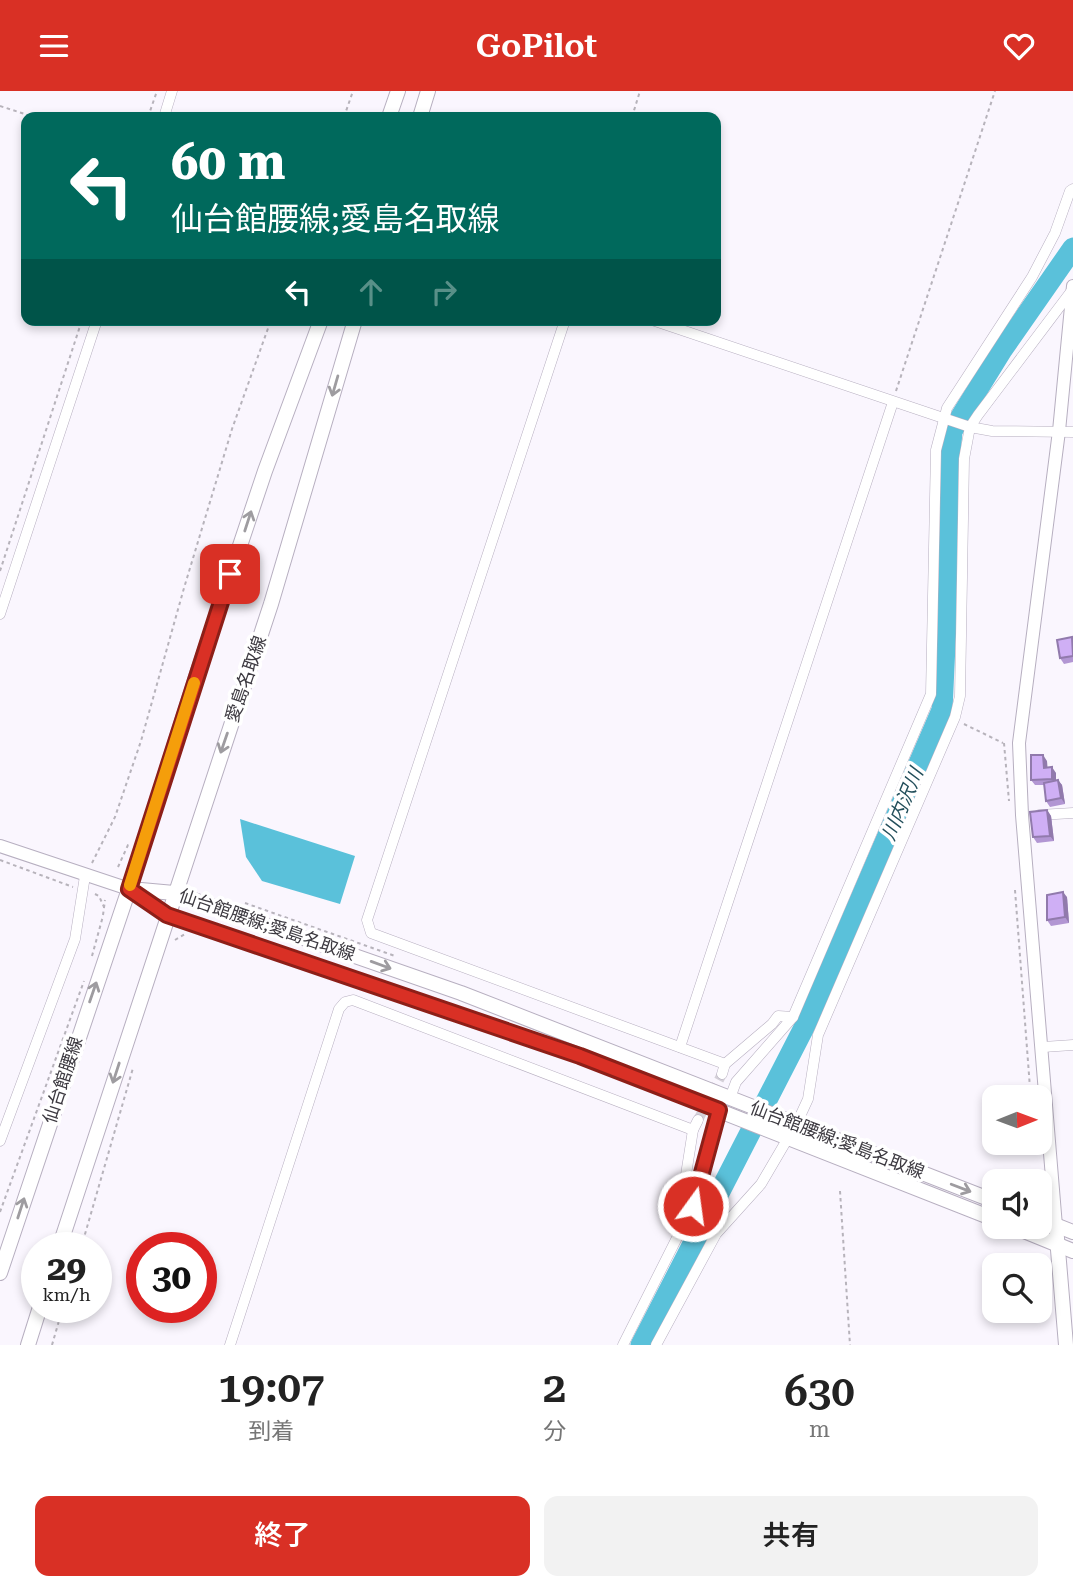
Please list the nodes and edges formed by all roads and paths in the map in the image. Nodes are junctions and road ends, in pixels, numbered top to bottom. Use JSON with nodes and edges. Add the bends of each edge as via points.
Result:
{"nodes":[{"id":1,"x":157,"y":91,"type":"edge"},
{"id":2,"x":172,"y":91,"type":"edge"},
{"id":3,"x":354,"y":91,"type":"edge"},
{"id":4,"x":398,"y":91,"type":"edge"},
{"id":5,"x":428,"y":91,"type":"edge"},
{"id":6,"x":640,"y":91,"type":"edge"},
{"id":7,"x":995,"y":91,"type":"edge"},
{"id":8,"x":0,"y":106,"type":"edge"},
{"id":9,"x":150,"y":112,"type":"edge"},
{"id":10,"x":166,"y":112,"type":"edge"},
{"id":11,"x":346,"y":112,"type":"edge"},
{"id":12,"x":391,"y":112,"type":"edge"},
{"id":13,"x":421,"y":112,"type":"edge"},
{"id":14,"x":634,"y":112,"type":"edge"},
{"id":15,"x":21,"y":113,"type":"edge"},
{"id":16,"x":1073,"y":189,"type":"edge"},
{"id":17,"x":1073,"y":288,"type":"edge"},
{"id":18,"x":80,"y":326,"type":"edge"},
{"id":19,"x":95,"y":326,"type":"edge"},
{"id":20,"x":269,"y":326,"type":"edge"},
{"id":21,"x":319,"y":326,"type":"edge"},
{"id":22,"x":353,"y":326,"type":"edge"},
{"id":23,"x":563,"y":326,"type":"edge"},
{"id":24,"x":670,"y":326,"type":"edge"},
{"id":25,"x":893,"y":402,"type":"junction"},
{"id":26,"x":947,"y":418,"type":"junction"},
{"id":27,"x":968,"y":426,"type":"junction"},
{"id":28,"x":1059,"y":431,"type":"junction"},
{"id":29,"x":1073,"y":432,"type":"edge"},
{"id":30,"x":0,"y":571,"type":"edge"},
{"id":31,"x":0,"y":614,"type":"edge"},
{"id":32,"x":955,"y":717,"type":"junction"},
{"id":33,"x":1004,"y":743,"type":"junction"},
{"id":34,"x":1020,"y":743,"type":"junction"},
{"id":35,"x":1073,"y":813,"type":"edge"},
{"id":36,"x":1016,"y":814,"type":"junction"},
{"id":37,"x":0,"y":846,"type":"edge"},
{"id":38,"x":134,"y":846,"type":"dead end"},
{"id":39,"x":0,"y":860,"type":"edge"},
{"id":40,"x":118,"y":867,"type":"dead end"},
{"id":41,"x":1015,"y":881,"type":"dead end"},
{"id":42,"x":84,"y":883,"type":"junction"},
{"id":43,"x":129,"y":889,"type":"junction"},
{"id":44,"x":174,"y":893,"type":"junction"},
{"id":45,"x":105,"y":900,"type":"dead end"},
{"id":46,"x":104,"y":907,"type":"junction"},
{"id":47,"x":167,"y":915,"type":"junction"},
{"id":48,"x":103,"y":916,"type":"junction"},
{"id":49,"x":109,"y":919,"type":"dead end"},
{"id":50,"x":187,"y":930,"type":"dead end"},
{"id":51,"x":167,"y":939,"type":"dead end"},
{"id":52,"x":91,"y":959,"type":"dead end"},
{"id":53,"x":87,"y":971,"type":"dead end"},
{"id":54,"x":793,"y":1017,"type":"junction"},
{"id":55,"x":1073,"y":1045,"type":"edge"},
{"id":56,"x":680,"y":1047,"type":"junction"},
{"id":57,"x":1043,"y":1047,"type":"junction"},
{"id":58,"x":132,"y":1069,"type":"dead end"},
{"id":59,"x":1030,"y":1085,"type":"edge"},
{"id":60,"x":735,"y":1100,"type":"junction"},
{"id":61,"x":719,"y":1110,"type":"junction"},
{"id":62,"x":786,"y":1129,"type":"junction"},
{"id":63,"x":0,"y":1141,"type":"edge"},
{"id":64,"x":840,"y":1191,"type":"dead end"},
{"id":65,"x":982,"y":1197,"type":"edge"},
{"id":66,"x":693,"y":1206,"type":"junction"},
{"id":67,"x":0,"y":1212,"type":"edge"},
{"id":68,"x":982,"y":1214,"type":"edge"},
{"id":69,"x":1052,"y":1224,"type":"edge"},
{"id":70,"x":1056,"y":1226,"type":"junction"},
{"id":71,"x":64,"y":1232,"type":"edge"},
{"id":72,"x":86,"y":1232,"type":"edge"},
{"id":73,"x":1073,"y":1232,"type":"edge"},
{"id":74,"x":1044,"y":1239,"type":"edge"},
{"id":75,"x":1057,"y":1244,"type":"junction"},
{"id":76,"x":1073,"y":1251,"type":"edge"},
{"id":77,"x":0,"y":1273,"type":"edge"},
{"id":78,"x":35,"y":1323,"type":"edge"},
{"id":79,"x":58,"y":1323,"type":"edge"},
{"id":80,"x":28,"y":1345,"type":"edge"},
{"id":81,"x":52,"y":1345,"type":"edge"},
{"id":82,"x":230,"y":1345,"type":"edge"},
{"id":83,"x":623,"y":1345,"type":"edge"},
{"id":84,"x":656,"y":1345,"type":"edge"},
{"id":85,"x":850,"y":1345,"type":"edge"},
{"id":86,"x":1066,"y":1345,"type":"edge"}],
"edges":[{"from":1,"to":9,"type":"path"},
{"from":2,"to":10,"type":"street"},
{"from":3,"to":11,"type":"path"},
{"from":4,"to":12,"type":"main road"},
{"from":5,"to":13,"type":"main road"},
{"from":6,"to":14,"type":"path"},
{"from":7,"to":25,"type":"path"},
{"from":8,"to":15,"type":"path"},
{"from":16,"to":26,"type":"street","via":[[1032,277],[947,408]]},
{"from":17,"to":27,"type":"street"},
{"from":17,"to":28,"type":"street"},
{"from":18,"to":30,"type":"path"},
{"from":19,"to":31,"type":"street"},
{"from":20,"to":42,"type":"path","via":[[232,429],[141,741],[115,817]]},
{"from":43,"to":21,"type":"main road","one_way":true,"via":[[265,471]]},
{"from":22,"to":44,"type":"main road","name":"愛島名取線","one_way":true,"via":[[271,604]]},
{"from":23,"to":56,"type":"street","via":[[368,920],[370,933]]},
{"from":24,"to":25,"type":"street"},
{"from":25,"to":26,"type":"street"},
{"from":25,"to":56,"type":"street"},
{"from":26,"to":27,"type":"street"},
{"from":26,"to":54,"type":"street","via":[[936,450],[931,694]]},
{"from":27,"to":28,"type":"street","via":[[992,431]]},
{"from":27,"to":32,"type":"street","via":[[960,696]]},
{"from":28,"to":29,"type":"street"},
{"from":28,"to":34,"type":"street"},
{"from":32,"to":33,"type":"path"},
{"from":32,"to":62,"type":"street","via":[[818,1035],[808,1099]]},
{"from":33,"to":34,"type":"path"},
{"from":33,"to":36,"type":"path"},
{"from":34,"to":36,"type":"street"},
{"from":35,"to":36,"type":"street"},
{"from":36,"to":57,"type":"street"},
{"from":37,"to":42,"type":"street"},
{"from":38,"to":40,"type":"path","via":[[128,845]]},
{"from":39,"to":42,"type":"path","via":[[43,877]]},
{"from":41,"to":59,"type":"path"},
{"from":42,"to":43,"type":"street"},
{"from":42,"to":46,"type":"path"},
{"from":42,"to":63,"type":"street","via":[[75,939]]},
{"from":43,"to":44,"type":"main road","name":"仙台館腰線;愛島名取線"},
{"from":43,"to":47,"type":"main road","name":"仙台館腰線;愛島名取線"},
{"from":77,"to":43,"type":"main road","name":"仙台館腰線","one_way":true},
{"from":44,"to":47,"type":"main road","name":"愛島名取線"},
{"from":44,"to":60,"type":"main road","name":"仙台館腰線;愛島名取線","one_way":true,"via":[[461,993]]},
{"from":45,"to":46,"type":"path"},
{"from":46,"to":48,"type":"path"},
{"from":47,"to":61,"type":"main road","name":"仙台館腰線;愛島名取線","via":[[567,1052]]},
{"from":47,"to":71,"type":"main road","one_way":true},
{"from":48,"to":49,"type":"path"},
{"from":48,"to":52,"type":"path"},
{"from":50,"to":51,"type":"path","via":[[174,941]]},
{"from":53,"to":67,"type":"path"},
{"from":54,"to":56,"type":"street","via":[[778,1016],[723,1069]]},
{"from":54,"to":60,"type":"street","via":[[736,1082]]},
{"from":55,"to":57,"type":"street"},
{"from":57,"to":70,"type":"street"},
{"from":58,"to":72,"type":"path"},
{"from":60,"to":62,"type":"main road","name":"仙台館腰線;愛島名取線"},
{"from":61,"to":62,"type":"main road","name":"仙台館腰線;愛島名取線"},
{"from":61,"to":66,"type":"street"},
{"from":62,"to":65,"type":"main road","name":"仙台館腰線;愛島名取線","one_way":true},
{"from":62,"to":68,"type":"main road","name":"仙台館腰線;愛島名取線"},
{"from":62,"to":84,"type":"street","via":[[761,1184],[716,1234]]},
{"from":64,"to":85,"type":"path"},
{"from":66,"to":82,"type":"street","via":[[682,1201],[695,1125],[353,1000],[345,1002]]},
{"from":66,"to":83,"type":"street"},
{"from":69,"to":70,"type":"main road"},
{"from":70,"to":73,"type":"main road"},
{"from":70,"to":75,"type":"main road"},
{"from":74,"to":75,"type":"main road"},
{"from":75,"to":76,"type":"main road"},
{"from":75,"to":86,"type":"main road"},
{"from":78,"to":80,"type":"main road"},
{"from":79,"to":81,"type":"path"}]}
